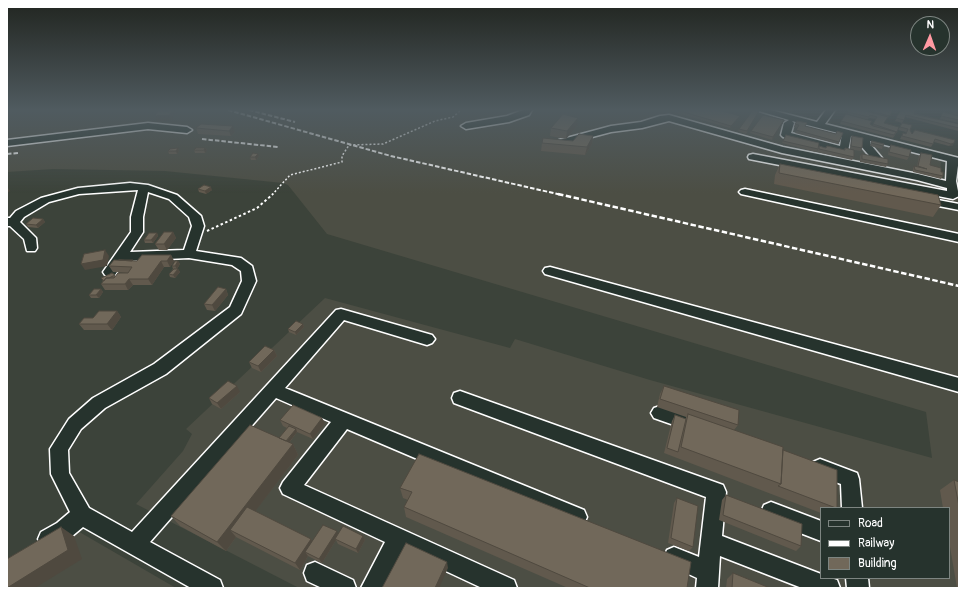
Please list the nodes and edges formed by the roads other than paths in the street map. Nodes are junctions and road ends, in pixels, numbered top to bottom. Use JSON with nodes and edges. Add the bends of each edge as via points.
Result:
{"nodes":[{"id":1,"x":865,"y":137,"type":"edge"},
{"id":2,"x":50,"y":138,"type":"edge"},
{"id":3,"x":578,"y":138,"type":"edge"},
{"id":4,"x":739,"y":138,"type":"edge"},
{"id":5,"x":796,"y":138,"type":"edge"},
{"id":6,"x":846,"y":138,"type":"edge"},
{"id":7,"x":868,"y":138,"type":"edge"},
{"id":8,"x":562,"y":142,"type":"edge"},
{"id":9,"x":7,"y":143,"type":"edge"},
{"id":10,"x":753,"y":157,"type":"dead end"},
{"id":11,"x":877,"y":158,"type":"edge"},
{"id":12,"x":955,"y":160,"type":"edge"},
{"id":13,"x":771,"y":170,"type":"dead end"},
{"id":14,"x":144,"y":187,"type":"junction"},
{"id":15,"x":745,"y":192,"type":"dead end"},
{"id":16,"x":956,"y":198,"type":"edge"},
{"id":17,"x":10,"y":222,"type":"edge"},
{"id":18,"x":959,"y":238,"type":"edge"},
{"id":19,"x":192,"y":246,"type":"junction"},
{"id":20,"x":32,"y":248,"type":"dead end"},
{"id":21,"x":121,"y":257,"type":"junction"},
{"id":22,"x":550,"y":271,"type":"dead end"},
{"id":23,"x":110,"y":272,"type":"edge"},
{"id":24,"x":427,"y":339,"type":"dead end"},
{"id":25,"x":959,"y":385,"type":"edge"},
{"id":26,"x":273,"y":390,"type":"junction"},
{"id":27,"x":460,"y":398,"type":"dead end"},
{"id":28,"x":660,"y":413,"type":"dead end"},
{"id":29,"x":343,"y":420,"type":"junction"},
{"id":30,"x":704,"y":428,"type":"edge"},
{"id":31,"x":807,"y":464,"type":"edge"},
{"id":32,"x":754,"y":506,"type":"edge"},
{"id":33,"x":852,"y":507,"type":"edge"},
{"id":34,"x":82,"y":515,"type":"junction"},
{"id":35,"x":592,"y":523,"type":"edge"},
{"id":36,"x":820,"y":531,"type":"edge"},
{"id":37,"x":399,"y":538,"type":"junction"},
{"id":38,"x":712,"y":542,"type":"junction"},
{"id":39,"x":134,"y":545,"type":"junction"},
{"id":40,"x":32,"y":548,"type":"edge"},
{"id":41,"x":658,"y":550,"type":"edge"},
{"id":42,"x":315,"y":573,"type":"dead end"},
{"id":43,"x":708,"y":580,"type":"edge"},
{"id":44,"x":212,"y":588,"type":"edge"},
{"id":45,"x":345,"y":588,"type":"edge"},
{"id":46,"x":372,"y":588,"type":"edge"},
{"id":47,"x":506,"y":588,"type":"edge"},
{"id":48,"x":829,"y":588,"type":"edge"}],
"edges":[{"from":1,"to":11,"type":"street","via":[[866,146]]},
{"from":2,"to":9,"type":"street"},
{"from":3,"to":8,"type":"street"},
{"from":4,"to":16,"type":"street","via":[[782,150],[918,177]]},
{"from":5,"to":6,"type":"street","via":[[836,149],[844,148]]},
{"from":7,"to":12,"type":"street"},
{"from":10,"to":16,"type":"street"},
{"from":12,"to":16,"type":"street"},
{"from":13,"to":16,"type":"street"},
{"from":14,"to":17,"type":"street","via":[[78,191],[45,200]]},
{"from":14,"to":19,"type":"street","via":[[173,198],[194,216],[198,226]]},
{"from":14,"to":21,"type":"street","via":[[137,216],[137,232]]},
{"from":15,"to":18,"type":"street"},
{"from":17,"to":20,"type":"street","via":[[30,238]]},
{"from":19,"to":21,"type":"street"},
{"from":19,"to":34,"type":"street","via":[[236,261],[247,269],[249,281],[236,310],[160,369],[99,403],[75,424],[59,448],[60,474]]},
{"from":21,"to":23,"type":"street"},
{"from":22,"to":25,"type":"street"},
{"from":24,"to":26,"type":"street","via":[[341,314]]},
{"from":26,"to":29,"type":"street"},
{"from":26,"to":39,"type":"street"},
{"from":27,"to":38,"type":"street","via":[[724,495]]},
{"from":28,"to":30,"type":"street"},
{"from":29,"to":35,"type":"street"},
{"from":29,"to":37,"type":"street","via":[[290,488]]},
{"from":31,"to":33,"type":"street","via":[[850,479]]},
{"from":32,"to":36,"type":"street"},
{"from":34,"to":39,"type":"street"},
{"from":34,"to":40,"type":"street","via":[[64,530]]},
{"from":37,"to":46,"type":"street"},
{"from":37,"to":47,"type":"street"},
{"from":38,"to":43,"type":"street"},
{"from":38,"to":48,"type":"street"},
{"from":39,"to":44,"type":"street"},
{"from":41,"to":43,"type":"street"},
{"from":42,"to":45,"type":"street"}]}
